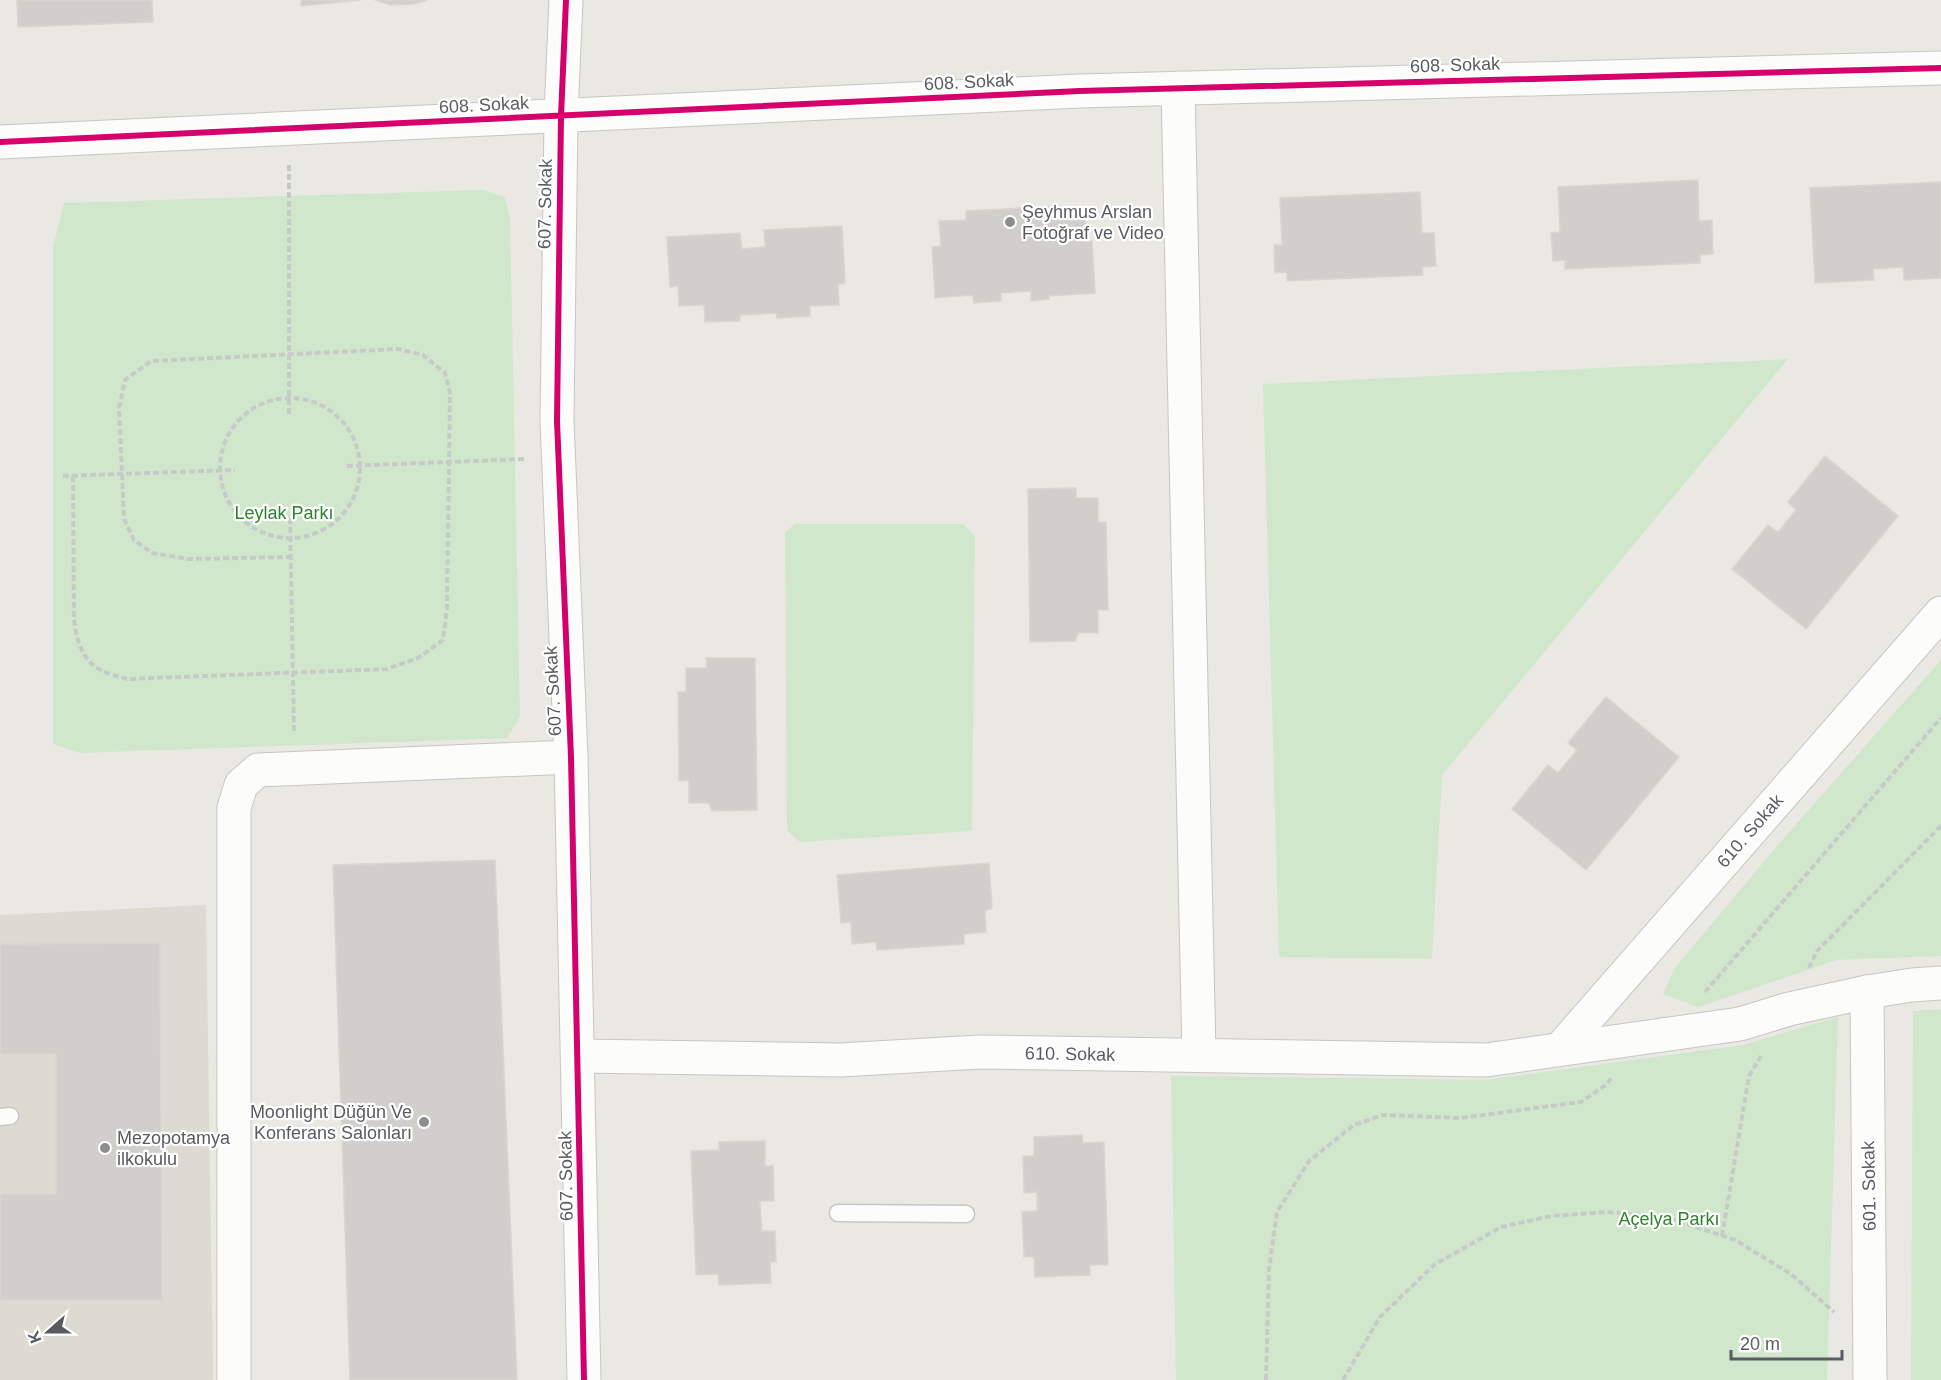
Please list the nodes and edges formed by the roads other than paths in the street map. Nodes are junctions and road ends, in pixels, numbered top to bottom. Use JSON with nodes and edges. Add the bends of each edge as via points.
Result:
{"nodes":[{"id":1,"x":566,"y":0,"type":"edge"},
{"id":2,"x":1941,"y":68,"type":"edge"},
{"id":3,"x":1178,"y":88,"type":"junction"},
{"id":4,"x":561,"y":116,"type":"junction"},
{"id":5,"x":0,"y":142,"type":"edge"},
{"id":6,"x":1941,"y":613,"type":"edge"},
{"id":7,"x":571,"y":757,"type":"junction"},
{"id":8,"x":1941,"y":983,"type":"edge"},
{"id":9,"x":1867,"y":992,"type":"junction"},
{"id":10,"x":1560,"y":1049,"type":"junction"},
{"id":11,"x":1199,"y":1055,"type":"junction"},
{"id":12,"x":579,"y":1056,"type":"junction"},
{"id":13,"x":838,"y":1213,"type":"dead end"},
{"id":14,"x":966,"y":1214,"type":"dead end"},
{"id":15,"x":234,"y":1380,"type":"edge"},
{"id":16,"x":584,"y":1380,"type":"edge"},
{"id":17,"x":1870,"y":1380,"type":"edge"}],
"edges":[{"from":1,"to":4,"type":"street","name":"607. Sokak"},
{"from":2,"to":3,"type":"street","name":"608. Sokak"},
{"from":3,"to":4,"type":"street","name":"608. Sokak"},
{"from":3,"to":11,"type":"street"},
{"from":4,"to":5,"type":"street","name":"608. Sokak"},
{"from":4,"to":7,"type":"street","name":"607. Sokak","via":[[558,457]]},
{"from":6,"to":10,"type":"street","name":"610. Sokak"},
{"from":7,"to":12,"type":"street","name":"607. Sokak"},
{"from":7,"to":15,"type":"street","via":[[258,770],[242,785],[234,808]]},
{"from":8,"to":9,"type":"street","name":"610. Sokak"},
{"from":9,"to":10,"type":"street","name":"610. Sokak","via":[[1740,1024]]},
{"from":9,"to":17,"type":"street","name":"601. Sokak"},
{"from":10,"to":11,"type":"street","name":"610. Sokak","via":[[1486,1059]]},
{"from":11,"to":12,"type":"street","name":"610. Sokak","via":[[979,1052],[841,1060]]},
{"from":12,"to":16,"type":"street","name":"607. Sokak"},
{"from":13,"to":14,"type":"lane"}]}
